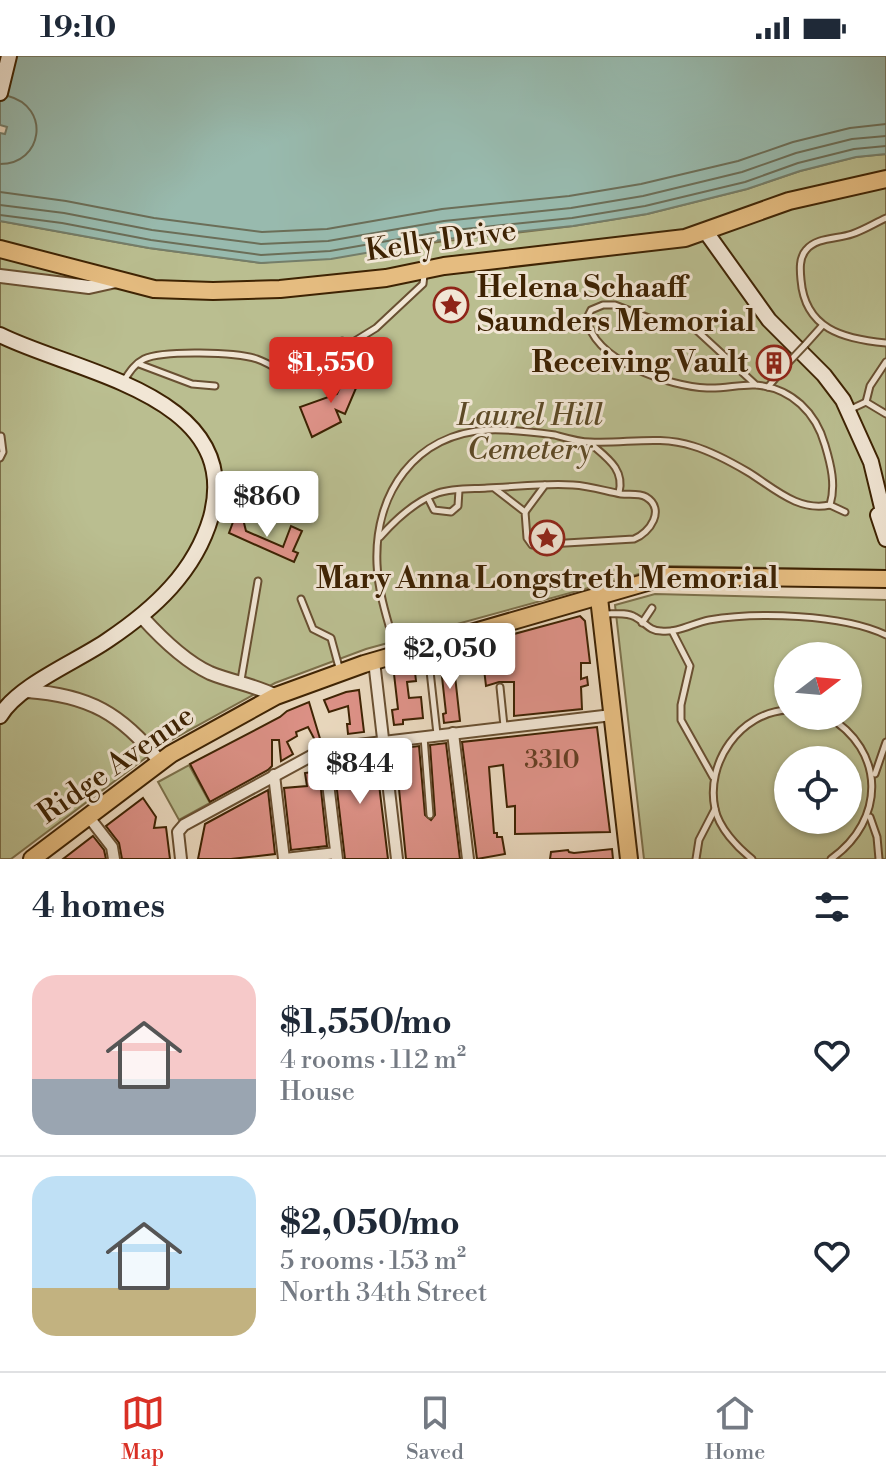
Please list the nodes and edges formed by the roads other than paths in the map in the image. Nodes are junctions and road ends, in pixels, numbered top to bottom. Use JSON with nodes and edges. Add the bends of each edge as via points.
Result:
{"nodes":[{"id":1,"x":9,"y":56,"type":"edge"},
{"id":2,"x":0,"y":93,"type":"edge"},
{"id":3,"x":886,"y":179,"type":"edge"},
{"id":4,"x":886,"y":218,"type":"edge"},
{"id":5,"x":706,"y":232,"type":"junction"},
{"id":6,"x":0,"y":249,"type":"edge"},
{"id":7,"x":424,"y":270,"type":"junction"},
{"id":8,"x":0,"y":276,"type":"edge"},
{"id":9,"x":116,"y":281,"type":"junction"},
{"id":10,"x":822,"y":326,"type":"junction"},
{"id":11,"x":0,"y":335,"type":"edge"},
{"id":12,"x":342,"y":341,"type":"dead end"},
{"id":13,"x":886,"y":343,"type":"edge"},
{"id":14,"x":886,"y":362,"type":"edge"},
{"id":15,"x":138,"y":363,"type":"junction"},
{"id":16,"x":123,"y":382,"type":"junction"},
{"id":17,"x":307,"y":384,"type":"dead end"},
{"id":18,"x":756,"y":385,"type":"junction"},
{"id":19,"x":215,"y":386,"type":"dead end"},
{"id":20,"x":768,"y":387,"type":"junction"},
{"id":21,"x":866,"y":402,"type":"junction"},
{"id":22,"x":849,"y":410,"type":"junction"},
{"id":23,"x":886,"y":414,"type":"edge"},
{"id":24,"x":1,"y":436,"type":"edge"},
{"id":25,"x":862,"y":441,"type":"junction"},
{"id":26,"x":589,"y":442,"type":"junction"},
{"id":27,"x":0,"y":458,"type":"edge"},
{"id":28,"x":545,"y":485,"type":"junction"},
{"id":29,"x":494,"y":488,"type":"junction"},
{"id":30,"x":459,"y":490,"type":"junction"},
{"id":31,"x":619,"y":493,"type":"junction"},
{"id":32,"x":428,"y":498,"type":"junction"},
{"id":33,"x":830,"y":505,"type":"junction"},
{"id":34,"x":525,"y":512,"type":"junction"},
{"id":35,"x":845,"y":512,"type":"dead end"},
{"id":36,"x":886,"y":524,"type":"edge"},
{"id":37,"x":379,"y":538,"type":"junction"},
{"id":38,"x":886,"y":539,"type":"edge"},
{"id":39,"x":886,"y":579,"type":"edge"},
{"id":40,"x":258,"y":581,"type":"dead end"},
{"id":41,"x":643,"y":585,"type":"junction"},
{"id":42,"x":886,"y":589,"type":"edge"},
{"id":43,"x":301,"y":599,"type":"dead end"},
{"id":44,"x":600,"y":606,"type":"junction"},
{"id":45,"x":652,"y":608,"type":"dead end"},
{"id":46,"x":142,"y":617,"type":"junction"},
{"id":47,"x":642,"y":623,"type":"junction"},
{"id":48,"x":672,"y":631,"type":"junction"},
{"id":49,"x":886,"y":635,"type":"edge"},
{"id":50,"x":397,"y":654,"type":"junction"},
{"id":51,"x":374,"y":661,"type":"junction"},
{"id":52,"x":430,"y":671,"type":"dead end"},
{"id":53,"x":341,"y":672,"type":"junction"},
{"id":54,"x":241,"y":681,"type":"junction"},
{"id":55,"x":500,"y":687,"type":"dead end"},
{"id":56,"x":27,"y":691,"type":"junction"},
{"id":57,"x":276,"y":696,"type":"junction"},
{"id":58,"x":774,"y":713,"type":"edge"},
{"id":59,"x":0,"y":715,"type":"edge"},
{"id":60,"x":612,"y":715,"type":"junction"},
{"id":61,"x":504,"y":727,"type":"junction"},
{"id":62,"x":848,"y":730,"type":"edge"},
{"id":63,"x":453,"y":733,"type":"junction"},
{"id":64,"x":437,"y":734,"type":"junction"},
{"id":65,"x":424,"y":736,"type":"junction"},
{"id":66,"x":383,"y":741,"type":"junction"},
{"id":67,"x":886,"y":742,"type":"edge"},
{"id":68,"x":324,"y":749,"type":"junction"},
{"id":69,"x":160,"y":762,"type":"junction"},
{"id":70,"x":274,"y":775,"type":"junction"},
{"id":71,"x":875,"y":775,"type":"junction"},
{"id":72,"x":714,"y":777,"type":"junction"},
{"id":73,"x":715,"y":809,"type":"junction"},
{"id":74,"x":430,"y":815,"type":"dead end"},
{"id":75,"x":88,"y":816,"type":"junction"},
{"id":76,"x":869,"y":817,"type":"junction"},
{"id":77,"x":336,"y":856,"type":"edge"},
{"id":78,"x":32,"y":859,"type":"edge"},
{"id":79,"x":114,"y":859,"type":"edge"},
{"id":80,"x":181,"y":859,"type":"edge"},
{"id":81,"x":284,"y":859,"type":"edge"},
{"id":82,"x":397,"y":859,"type":"edge"},
{"id":83,"x":468,"y":859,"type":"edge"},
{"id":84,"x":629,"y":859,"type":"edge"},
{"id":85,"x":696,"y":859,"type":"edge"},
{"id":86,"x":752,"y":859,"type":"edge"},
{"id":87,"x":831,"y":859,"type":"edge"},
{"id":88,"x":879,"y":859,"type":"edge"}],
"edges":[{"from":1,"to":2,"type":"main road"},
{"from":3,"to":5,"type":"main road","name":"Kelly Drive","via":[[789,201]]},
{"from":4,"to":10,"type":"lane","via":[[804,252],[801,287]]},
{"from":5,"to":7,"type":"main road","name":"Kelly Drive"},
{"from":5,"to":22,"type":"main road","via":[[769,320],[824,375]]},
{"from":6,"to":9,"type":"main road","name":"Kelly Drive"},
{"from":7,"to":9,"type":"main road","name":"Kelly Drive","via":[[355,281],[213,291],[154,289]]},
{"from":7,"to":12,"type":"lane","via":[[423,284],[376,328],[350,344]]},
{"from":8,"to":9,"type":"street","via":[[89,287]]},
{"from":10,"to":13,"type":"lane"},
{"from":10,"to":20,"type":"lane","bridge":true},
{"from":11,"to":16,"type":"main road"},
{"from":14,"to":21,"type":"lane","via":[[868,389]]},
{"from":15,"to":16,"type":"lane"},
{"from":15,"to":17,"type":"lane","via":[[161,354],[241,355]]},
{"from":15,"to":19,"type":"lane","via":[[192,384]]},
{"from":16,"to":46,"type":"main road","via":[[188,425],[210,454],[216,476],[213,510],[196,553]]},
{"from":18,"to":18,"type":"lane","via":[[693,327],[662,323],[615,305],[589,314],[588,324],[601,346],[633,367],[683,385]]},
{"from":18,"to":20,"type":"lane"},
{"from":20,"to":33,"type":"lane","via":[[796,400],[818,425],[833,476]]},
{"from":21,"to":22,"type":"lane"},
{"from":21,"to":23,"type":"lane"},
{"from":22,"to":25,"type":"main road"},
{"from":24,"to":27,"type":"lane"},
{"from":25,"to":36,"type":"main road"},
{"from":25,"to":38,"type":"main road"},
{"from":26,"to":31,"type":"lane","via":[[617,469]]},
{"from":26,"to":33,"type":"lane","via":[[683,443],[734,464],[789,499]]},
{"from":26,"to":37,"type":"lane","via":[[500,430],[441,441],[403,473],[385,508]]},
{"from":28,"to":29,"type":"lane"},
{"from":28,"to":31,"type":"lane"},
{"from":28,"to":34,"type":"lane"},
{"from":29,"to":30,"type":"lane"},
{"from":29,"to":34,"type":"lane"},
{"from":30,"to":32,"type":"lane"},
{"from":30,"to":32,"type":"lane","via":[[458,506],[447,513],[434,510]]},
{"from":31,"to":34,"type":"lane","via":[[642,495],[653,506],[654,522],[639,537],[532,545],[527,541]]},
{"from":32,"to":37,"type":"lane"},
{"from":33,"to":35,"type":"lane"},
{"from":37,"to":50,"type":"lane","via":[[377,572]]},
{"from":39,"to":41,"type":"main road","name":"Ridge Avenue","via":[[683,575]]},
{"from":40,"to":54,"type":"lane"},
{"from":41,"to":42,"type":"main road","name":"Ridge Avenue"},
{"from":41,"to":44,"type":"main road","name":"Ridge Avenue"},
{"from":43,"to":53,"type":"lane","via":[[313,629],[331,638]]},
{"from":44,"to":47,"type":"lane"},
{"from":44,"to":50,"type":"main road","name":"Ridge Avenue"},
{"from":44,"to":60,"type":"main road"},
{"from":45,"to":47,"type":"lane"},
{"from":46,"to":54,"type":"street","via":[[201,668]]},
{"from":46,"to":56,"type":"main road"},
{"from":47,"to":48,"type":"lane"},
{"from":48,"to":49,"type":"lane","via":[[706,621],[769,616],[859,624]]},
{"from":48,"to":72,"type":"lane","via":[[690,666],[681,720]]},
{"from":50,"to":51,"type":"main road","name":"Ridge Avenue"},
{"from":51,"to":53,"type":"main road","name":"Ridge Avenue"},
{"from":51,"to":66,"type":"street"},
{"from":52,"to":64,"type":"lane"},
{"from":53,"to":57,"type":"main road","name":"Ridge Avenue"},
{"from":54,"to":57,"type":"street"},
{"from":55,"to":61,"type":"lane"},
{"from":56,"to":59,"type":"main road"},
{"from":56,"to":69,"type":"street","via":[[73,697],[103,709],[136,734]]},
{"from":57,"to":69,"type":"main road","name":"Ridge Avenue"},
{"from":58,"to":72,"type":"lane","via":[[744,726],[730,741]]},
{"from":60,"to":61,"type":"street"},
{"from":60,"to":84,"type":"main road"},
{"from":61,"to":63,"type":"street"},
{"from":62,"to":71,"type":"lane","via":[[868,755]]},
{"from":63,"to":64,"type":"street"},
{"from":63,"to":83,"type":"street"},
{"from":64,"to":65,"type":"street"},
{"from":65,"to":66,"type":"street"},
{"from":65,"to":74,"type":"lane"},
{"from":66,"to":68,"type":"street"},
{"from":66,"to":82,"type":"street"},
{"from":67,"to":71,"type":"lane"},
{"from":68,"to":70,"type":"street"},
{"from":68,"to":77,"type":"street"},
{"from":69,"to":75,"type":"main road","name":"Ridge Avenue"},
{"from":70,"to":80,"type":"street","via":[[184,825],[178,832]]},
{"from":70,"to":81,"type":"street"},
{"from":71,"to":76,"type":"lane","via":[[876,797]]},
{"from":72,"to":73,"type":"lane"},
{"from":73,"to":85,"type":"lane"},
{"from":73,"to":86,"type":"lane","via":[[731,838]]},
{"from":75,"to":78,"type":"main road","name":"Ridge Avenue"},
{"from":75,"to":79,"type":"street","via":[[112,847]]},
{"from":76,"to":87,"type":"lane","via":[[851,844]]},
{"from":76,"to":88,"type":"lane"},
{"from":77,"to":81,"type":"street"}]}
